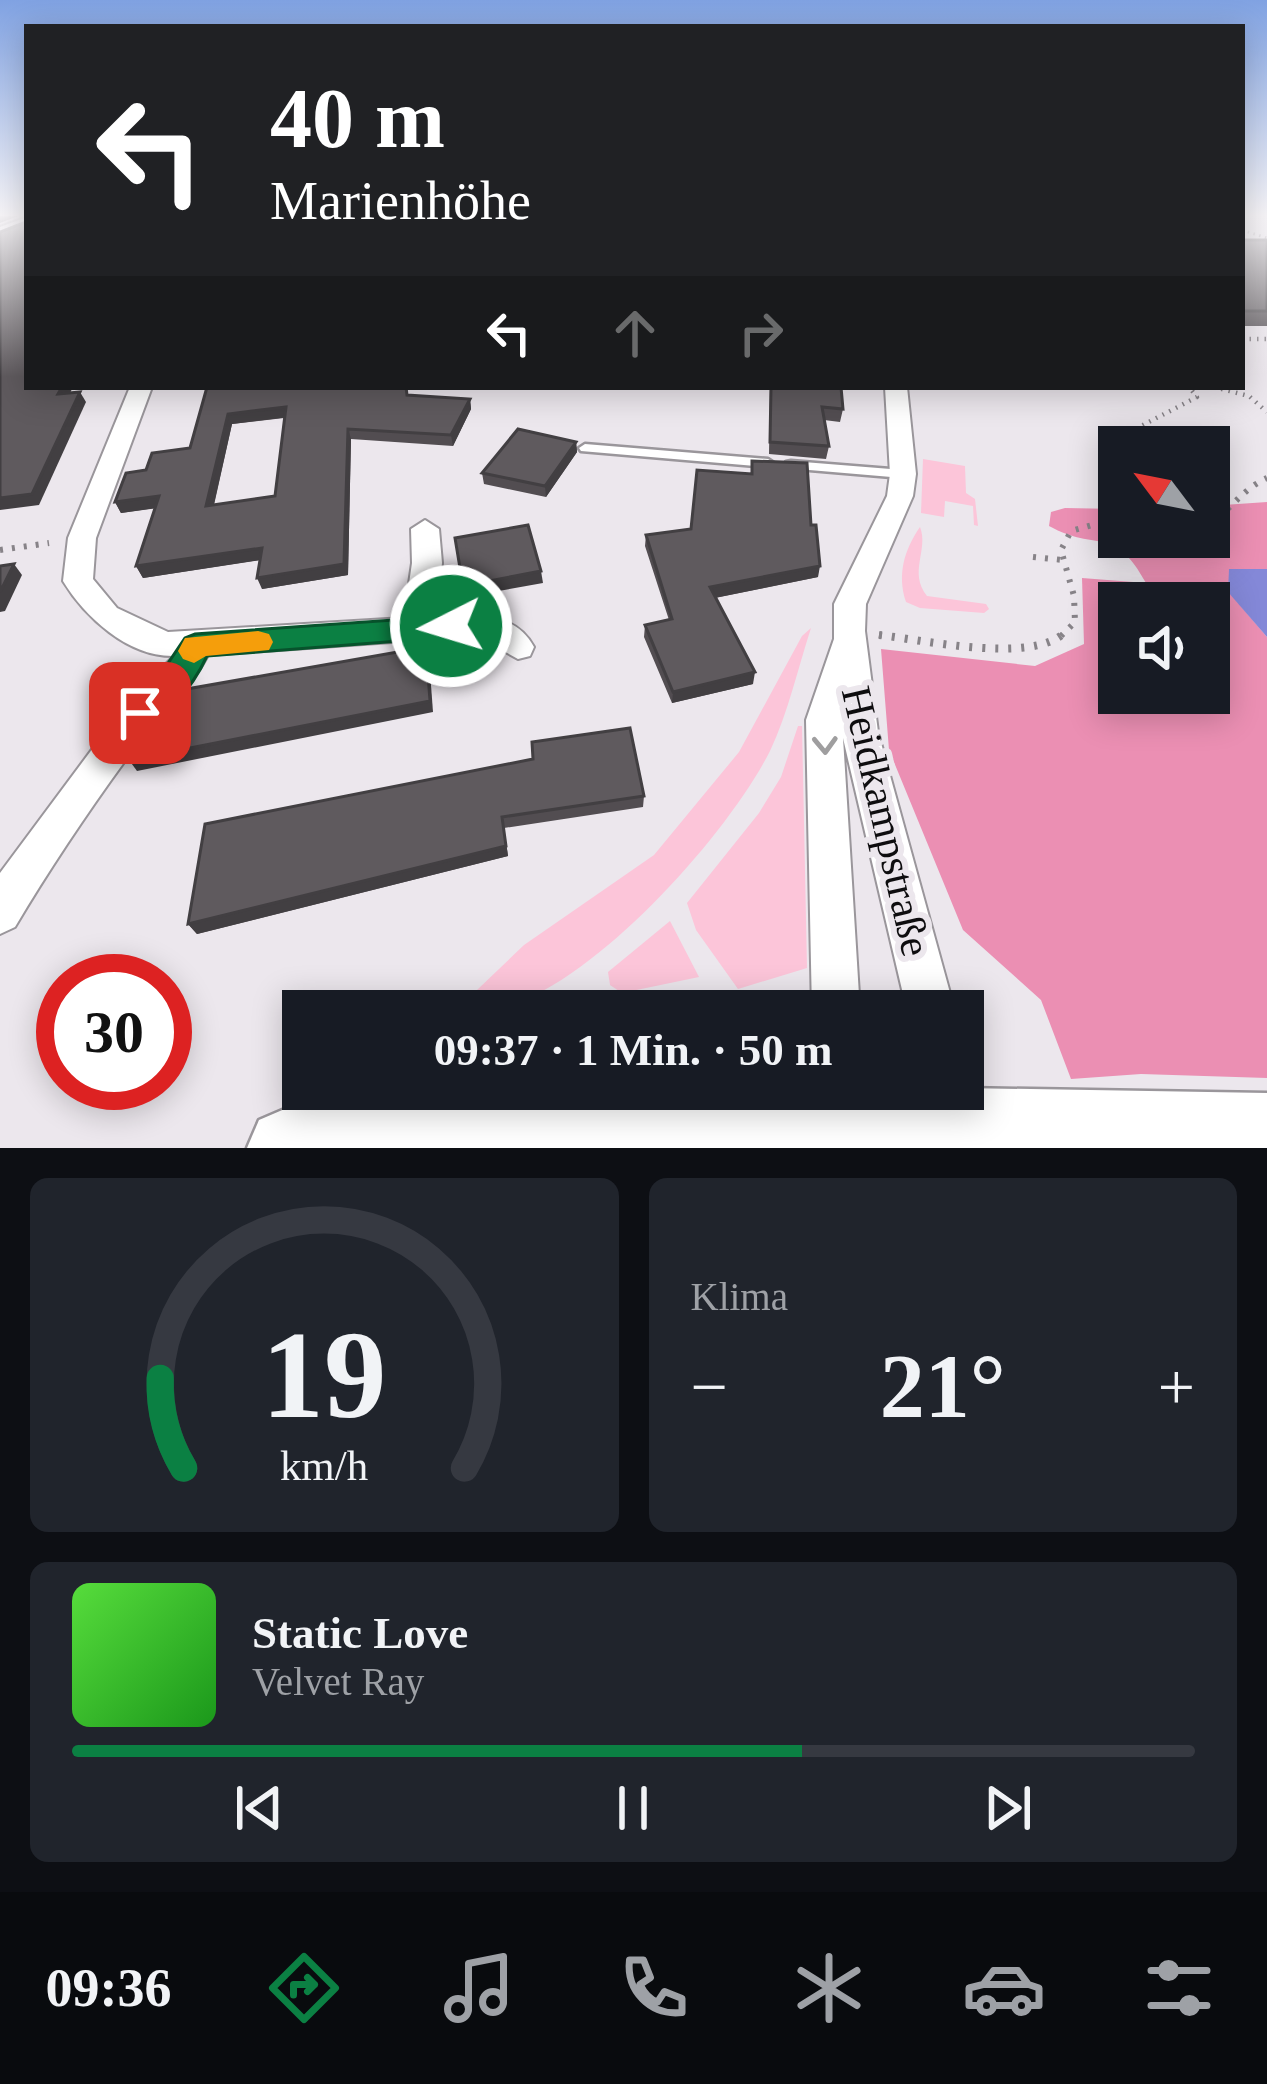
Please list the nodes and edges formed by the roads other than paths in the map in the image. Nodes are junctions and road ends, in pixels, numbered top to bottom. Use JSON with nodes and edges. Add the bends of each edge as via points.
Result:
{"nodes":[{"id":1,"x":140,"y":390,"type":"edge"},
{"id":2,"x":896,"y":390,"type":"edge"},
{"id":3,"x":585,"y":448,"type":"dead end"},
{"id":4,"x":903,"y":474,"type":"junction"},
{"id":5,"x":425,"y":529,"type":"dead end"},
{"id":6,"x":419,"y":629,"type":"junction"},
{"id":7,"x":848,"y":631,"type":"junction"},
{"id":8,"x":195,"y":646,"type":"junction"},
{"id":9,"x":518,"y":647,"type":"dead end"},
{"id":10,"x":0,"y":912,"type":"edge"},
{"id":11,"x":835,"y":990,"type":"edge"},
{"id":12,"x":926,"y":990,"type":"edge"},
{"id":13,"x":843,"y":1122,"type":"edge"},
{"id":14,"x":957,"y":1122,"type":"edge"},
{"id":15,"x":1267,"y":1133,"type":"edge"},
{"id":16,"x":421,"y":1146,"type":"edge"},
{"id":17,"x":287,"y":1148,"type":"edge"}],
"edges":[{"from":1,"to":8,"type":"street","via":[[82,538],[78,580],[106,616],[164,644]]},
{"from":2,"to":4,"type":"street","name":"Heidkampstraße"},
{"from":3,"to":4,"type":"lane"},
{"from":4,"to":7,"type":"street","name":"Heidkampstraße","via":[[893,515],[850,604]]},
{"from":5,"to":6,"type":"street"},
{"from":6,"to":8,"type":"street"},
{"from":6,"to":9,"type":"street","via":[[482,624]]},
{"from":7,"to":11,"type":"street","name":"Heidkampstraße","one_way":true,"via":[[824,720]]},
{"from":7,"to":12,"type":"street","name":"Heidkampstraße","via":[[860,732]]},
{"from":8,"to":10,"type":"street","via":[[58,820]]},
{"from":13,"to":14,"type":"main road"},
{"from":13,"to":16,"type":"main road"},
{"from":14,"to":15,"type":"main road"},
{"from":16,"to":17,"type":"main road"}]}
